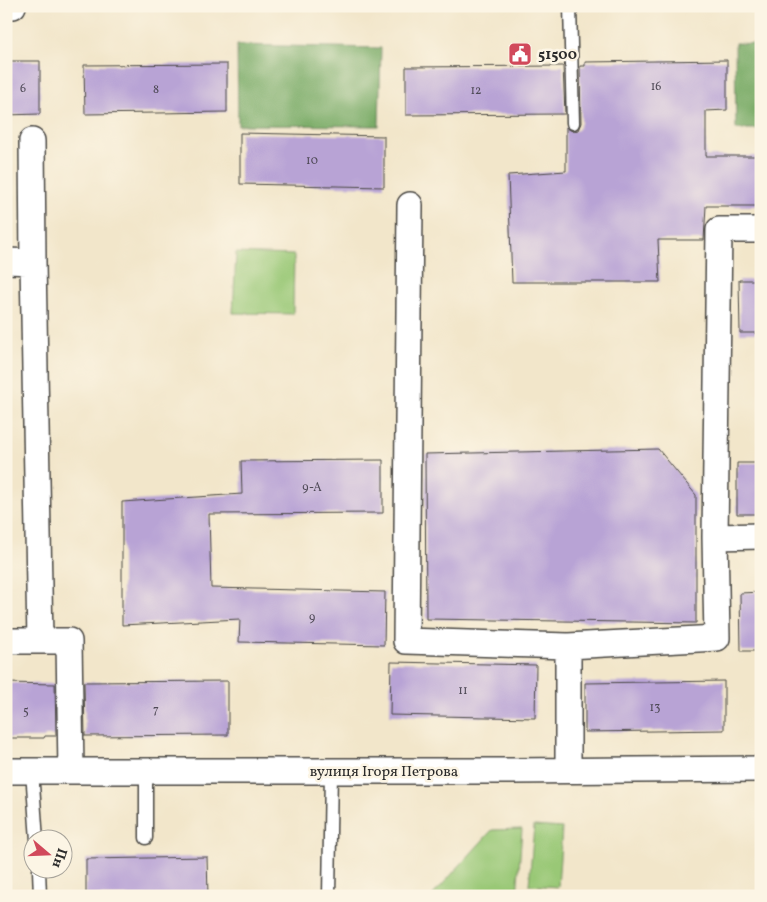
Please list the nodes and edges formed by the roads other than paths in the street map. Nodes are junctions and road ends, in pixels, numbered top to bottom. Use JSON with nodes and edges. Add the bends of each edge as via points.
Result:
{"nodes":[{"id":1,"x":6,"y":6,"type":"edge"},
{"id":2,"x":13,"y":6,"type":"edge"},
{"id":3,"x":570,"y":6,"type":"edge"},
{"id":4,"x":573,"y":123,"type":"dead end"},
{"id":5,"x":32,"y":141,"type":"dead end"},
{"id":6,"x":410,"y":205,"type":"dead end"},
{"id":7,"x":761,"y":230,"type":"edge"},
{"id":8,"x":6,"y":262,"type":"edge"},
{"id":9,"x":33,"y":262,"type":"junction"},
{"id":10,"x":761,"y":536,"type":"edge"},
{"id":11,"x":715,"y":537,"type":"junction"},
{"id":12,"x":6,"y":641,"type":"edge"},
{"id":13,"x":40,"y":642,"type":"junction"},
{"id":14,"x":568,"y":646,"type":"junction"},
{"id":15,"x":761,"y":769,"type":"edge"},
{"id":16,"x":568,"y":770,"type":"junction"},
{"id":17,"x":6,"y":771,"type":"edge"},
{"id":18,"x":32,"y":771,"type":"junction"},
{"id":19,"x":71,"y":771,"type":"junction"},
{"id":20,"x":146,"y":771,"type":"junction"},
{"id":21,"x":331,"y":771,"type":"junction"},
{"id":22,"x":35,"y":830,"type":"edge"},
{"id":23,"x":146,"y":838,"type":"dead end"},
{"id":24,"x":39,"y":880,"type":"edge"},
{"id":25,"x":40,"y":896,"type":"edge"},
{"id":26,"x":329,"y":896,"type":"edge"}],
"edges":[{"from":1,"to":2,"type":"street"},
{"from":3,"to":4,"type":"lane"},
{"from":5,"to":9,"type":"street"},
{"from":6,"to":14,"type":"street","via":[[406,641]]},
{"from":7,"to":11,"type":"street","via":[[719,230]]},
{"from":8,"to":9,"type":"street"},
{"from":9,"to":13,"type":"street"},
{"from":10,"to":11,"type":"street"},
{"from":11,"to":14,"type":"street","via":[[717,638]]},
{"from":12,"to":13,"type":"street"},
{"from":13,"to":19,"type":"street","via":[[70,641]]},
{"from":14,"to":16,"type":"street"},
{"from":15,"to":16,"type":"street","name":"вулиця Ігоря Петрова"},
{"from":16,"to":21,"type":"street","name":"вулиця Ігоря Петрова"},
{"from":17,"to":18,"type":"street","name":"вулиця Ігоря Петрова"},
{"from":18,"to":19,"type":"street","name":"вулиця Ігоря Петрова"},
{"from":18,"to":22,"type":"lane"},
{"from":19,"to":20,"type":"street","name":"вулиця Ігоря Петрова"},
{"from":20,"to":21,"type":"street","name":"вулиця Ігоря Петрова"},
{"from":20,"to":23,"type":"lane"},
{"from":21,"to":26,"type":"lane"},
{"from":24,"to":25,"type":"lane"}]}
